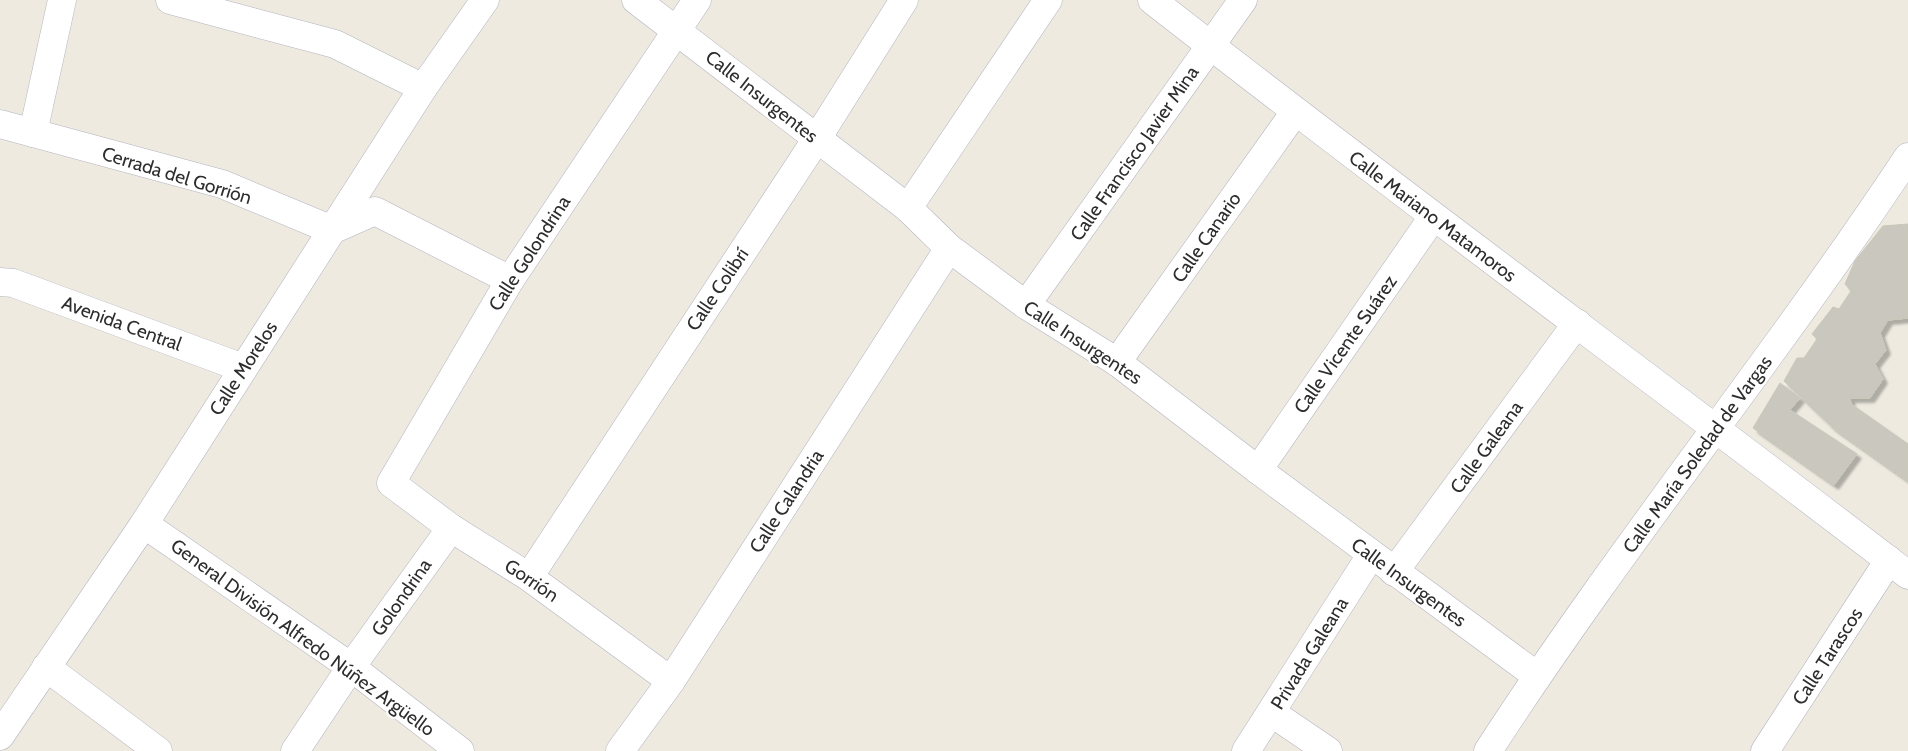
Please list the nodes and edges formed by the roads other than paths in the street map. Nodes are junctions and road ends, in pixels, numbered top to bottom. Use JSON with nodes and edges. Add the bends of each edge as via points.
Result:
{"nodes":[{"id":1,"x":62,"y":0,"type":"edge"},
{"id":2,"x":170,"y":0,"type":"edge"},
{"id":3,"x":485,"y":0,"type":"edge"},
{"id":4,"x":636,"y":0,"type":"edge"},
{"id":5,"x":697,"y":0,"type":"edge"},
{"id":6,"x":904,"y":0,"type":"edge"},
{"id":7,"x":1048,"y":0,"type":"edge"},
{"id":8,"x":1152,"y":0,"type":"edge"},
{"id":9,"x":1243,"y":0,"type":"edge"},
{"id":10,"x":677,"y":29,"type":"junction"},
{"id":11,"x":1210,"y":46,"type":"junction"},
{"id":12,"x":423,"y":88,"type":"junction"},
{"id":13,"x":1294,"y":112,"type":"junction"},
{"id":14,"x":0,"y":124,"type":"edge"},
{"id":15,"x":33,"y":133,"type":"junction"},
{"id":16,"x":816,"y":140,"type":"junction"},
{"id":17,"x":1908,"y":157,"type":"edge"},
{"id":18,"x":908,"y":208,"type":"junction"},
{"id":19,"x":1433,"y":217,"type":"junction"},
{"id":20,"x":332,"y":230,"type":"junction"},
{"id":21,"x":948,"y":248,"type":"junction"},
{"id":22,"x":510,"y":280,"type":"junction"},
{"id":23,"x":0,"y":282,"type":"edge"},
{"id":24,"x":1026,"y":305,"type":"junction"},
{"id":25,"x":1577,"y":323,"type":"junction"},
{"id":26,"x":1117,"y":362,"type":"junction"},
{"id":27,"x":243,"y":368,"type":"junction"},
{"id":28,"x":1717,"y":428,"type":"junction"},
{"id":29,"x":1258,"y":470,"type":"junction"},
{"id":30,"x":391,"y":483,"type":"joint"},
{"id":31,"x":144,"y":524,"type":"junction"},
{"id":32,"x":450,"y":528,"type":"junction"},
{"id":33,"x":1371,"y":555,"type":"junction"},
{"id":34,"x":1899,"y":567,"type":"edge"},
{"id":35,"x":1394,"y":572,"type":"junction"},
{"id":36,"x":529,"y":577,"type":"junction"},
{"id":37,"x":46,"y":667,"type":"junction"},
{"id":38,"x":351,"y":667,"type":"junction"},
{"id":39,"x":1537,"y":676,"type":"junction"},
{"id":40,"x":671,"y":681,"type":"junction"},
{"id":41,"x":1272,"y":713,"type":"junction"},
{"id":42,"x":0,"y":736,"type":"edge"},
{"id":43,"x":158,"y":751,"type":"edge"},
{"id":44,"x":295,"y":751,"type":"edge"},
{"id":45,"x":460,"y":751,"type":"edge"},
{"id":46,"x":620,"y":751,"type":"edge"},
{"id":47,"x":1246,"y":751,"type":"edge"},
{"id":48,"x":1328,"y":751,"type":"edge"},
{"id":49,"x":1488,"y":751,"type":"edge"},
{"id":50,"x":1765,"y":751,"type":"edge"}],
"edges":[{"from":1,"to":15,"type":"street"},
{"from":2,"to":12,"type":"street","via":[[335,44]]},
{"from":3,"to":12,"type":"street","name":"Calle Morelos"},
{"from":4,"to":10,"type":"street","name":"Calle Insurgentes"},
{"from":5,"to":10,"type":"street","name":"Calle Golondrina"},
{"from":6,"to":16,"type":"street","name":"Calle Colibrí"},
{"from":7,"to":18,"type":"street"},
{"from":8,"to":11,"type":"street","name":"Calle Mariano Matamoros"},
{"from":9,"to":11,"type":"street","name":"Calle Francisco Javier Mina"},
{"from":10,"to":16,"type":"street","name":"Calle Insurgentes"},
{"from":10,"to":22,"type":"street","name":"Calle Golondrina"},
{"from":11,"to":13,"type":"street","name":"Calle Mariano Matamoros"},
{"from":11,"to":24,"type":"street","name":"Calle Francisco Javier Mina"},
{"from":12,"to":20,"type":"street","name":"Calle Morelos"},
{"from":13,"to":19,"type":"street","name":"Calle Mariano Matamoros"},
{"from":13,"to":26,"type":"street","name":"Calle Canario"},
{"from":14,"to":15,"type":"street","name":"Cerrada del Gorrión"},
{"from":15,"to":20,"type":"street","name":"Cerrada del Gorrión","via":[[222,184]]},
{"from":16,"to":18,"type":"street","name":"Calle Insurgentes"},
{"from":16,"to":36,"type":"street","name":"Calle Colibrí"},
{"from":17,"to":28,"type":"street","name":"Calle María Soledad de Vargas"},
{"from":18,"to":21,"type":"street","name":"Calle Insurgentes"},
{"from":19,"to":25,"type":"street","name":"Calle Mariano Matamoros"},
{"from":19,"to":29,"type":"street","name":"Calle Vicente Suárez"},
{"from":20,"to":22,"type":"street","via":[[375,211]]},
{"from":20,"to":27,"type":"street","name":"Calle Morelos"},
{"from":21,"to":24,"type":"street","name":"Calle Insurgentes"},
{"from":21,"to":40,"type":"street","name":"Calle Calandria"},
{"from":22,"to":30,"type":"street","name":"Calle Golondrina"},
{"from":23,"to":27,"type":"street","name":"Avenida Central","via":[[13,283]]},
{"from":24,"to":26,"type":"street","name":"Calle Insurgentes"},
{"from":25,"to":28,"type":"street","name":"Calle Mariano Matamoros"},
{"from":25,"to":35,"type":"street","name":"Calle Galeana"},
{"from":26,"to":29,"type":"street","name":"Calle Insurgentes"},
{"from":27,"to":31,"type":"street","name":"Calle Morelos"},
{"from":28,"to":34,"type":"street","name":"Calle Mariano Matamoros"},
{"from":28,"to":39,"type":"street","name":"Calle María Soledad de Vargas"},
{"from":29,"to":33,"type":"street","name":"Calle Insurgentes"},
{"from":30,"to":32,"type":"street","name":"Gorrión"},
{"from":31,"to":37,"type":"street","name":"Calle Morelos"},
{"from":31,"to":38,"type":"street","name":"General División Alfredo Núñez Argüello"},
{"from":32,"to":36,"type":"street","name":"Gorrión"},
{"from":32,"to":38,"type":"street","name":"Golondrina"},
{"from":33,"to":35,"type":"street","name":"Calle Insurgentes"},
{"from":33,"to":41,"type":"street","name":"Privada Galeana"},
{"from":34,"to":50,"type":"street","name":"Calle Tarascos"},
{"from":35,"to":39,"type":"street","name":"Calle Insurgentes"},
{"from":36,"to":40,"type":"street","name":"Gorrión"},
{"from":37,"to":42,"type":"street","name":"Calle Morelos"},
{"from":37,"to":43,"type":"street"},
{"from":38,"to":44,"type":"street","name":"Golondrina"},
{"from":38,"to":45,"type":"street","name":"General División Alfredo Núñez Argüello"},
{"from":39,"to":49,"type":"street","name":"Calle María Soledad de Vargas"},
{"from":40,"to":46,"type":"street","name":"Calle Calandria"},
{"from":41,"to":47,"type":"street","name":"Privada Galeana"},
{"from":41,"to":48,"type":"street"}]}
